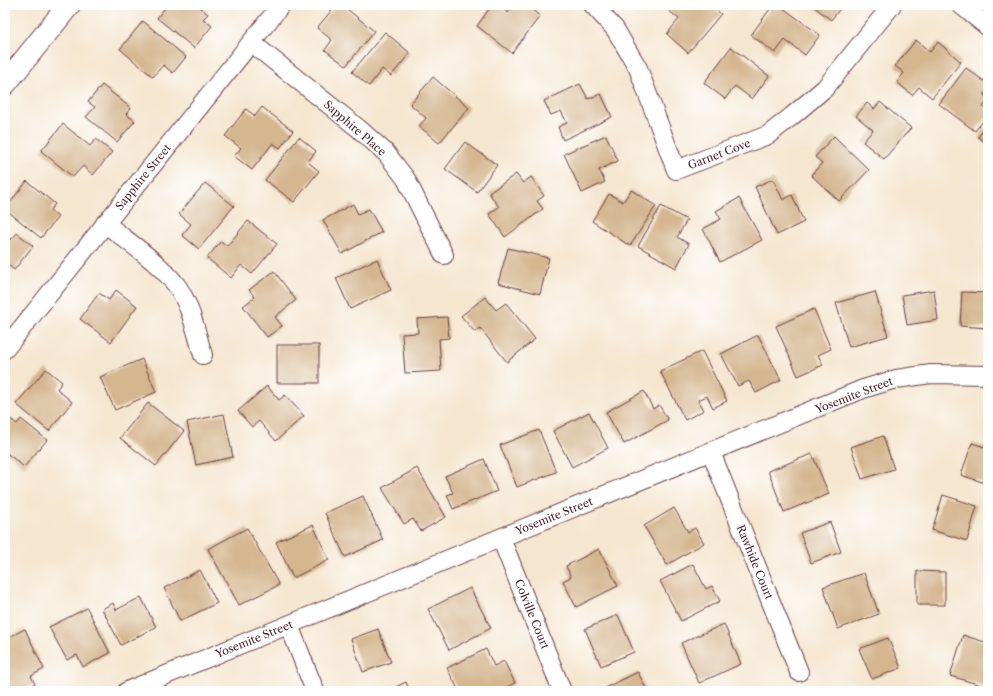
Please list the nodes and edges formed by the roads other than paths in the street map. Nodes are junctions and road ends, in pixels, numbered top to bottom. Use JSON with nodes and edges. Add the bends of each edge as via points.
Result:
{"nodes":[{"id":1,"x":69,"y":5,"type":"edge"},
{"id":2,"x":281,"y":5,"type":"edge"},
{"id":3,"x":592,"y":5,"type":"edge"},
{"id":4,"x":892,"y":5,"type":"edge"},
{"id":5,"x":961,"y":5,"type":"edge"},
{"id":6,"x":988,"y":27,"type":"edge"},
{"id":7,"x":252,"y":42,"type":"junction"},
{"id":8,"x":5,"y":84,"type":"edge"},
{"id":9,"x":105,"y":223,"type":"junction"},
{"id":10,"x":444,"y":255,"type":"dead end"},
{"id":11,"x":5,"y":349,"type":"edge"},
{"id":12,"x":203,"y":355,"type":"dead end"},
{"id":13,"x":988,"y":375,"type":"edge"},
{"id":14,"x":712,"y":452,"type":"junction"},
{"id":15,"x":501,"y":538,"type":"junction"},
{"id":16,"x":289,"y":625,"type":"junction"},
{"id":17,"x":799,"y":672,"type":"dead end"},
{"id":18,"x":127,"y":691,"type":"edge"},
{"id":19,"x":315,"y":691,"type":"edge"},
{"id":20,"x":562,"y":691,"type":"edge"}],
"edges":[{"from":1,"to":8,"type":"main road"},
{"from":2,"to":7,"type":"street","name":"Sapphire Street"},
{"from":3,"to":4,"type":"street","name":"Garnet Cove","via":[[615,29],[638,68],[676,170],[768,135],[825,88]]},
{"from":5,"to":6,"type":"street"},
{"from":7,"to":9,"type":"street","name":"Sapphire Street"},
{"from":7,"to":10,"type":"street","name":"Sapphire Place","via":[[386,153],[406,178]]},
{"from":9,"to":11,"type":"street","name":"Sapphire Street"},
{"from":9,"to":12,"type":"street","via":[[159,267],[177,286],[188,306]]},
{"from":13,"to":14,"type":"street","name":"Yosemite Street","via":[[931,374],[896,378],[863,389]]},
{"from":14,"to":15,"type":"street","name":"Yosemite Street"},
{"from":14,"to":17,"type":"street","name":"Rawhide Court"},
{"from":15,"to":16,"type":"street","name":"Yosemite Street"},
{"from":15,"to":20,"type":"street","name":"Colville Court"},
{"from":16,"to":18,"type":"street","name":"Yosemite Street"},
{"from":16,"to":19,"type":"street"}]}
